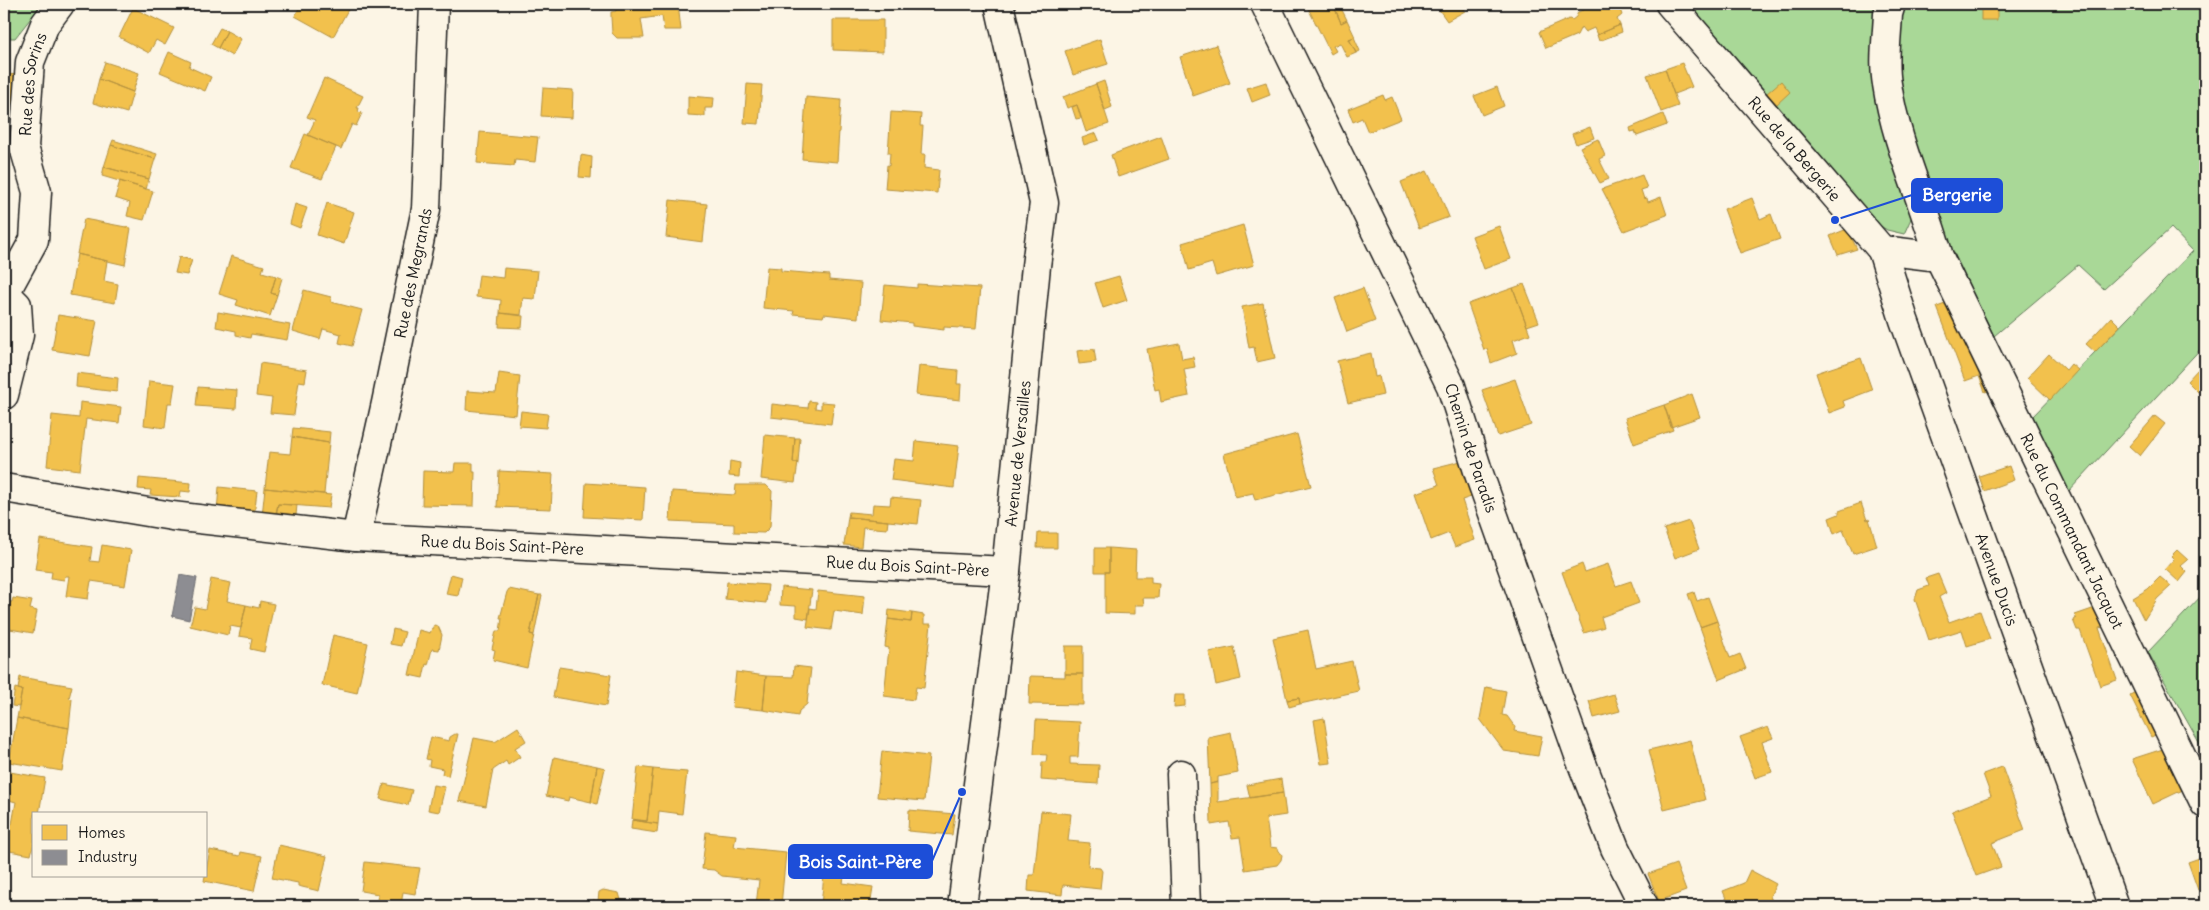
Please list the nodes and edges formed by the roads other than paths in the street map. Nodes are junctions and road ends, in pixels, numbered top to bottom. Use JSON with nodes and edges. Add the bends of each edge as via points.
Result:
{"nodes":[{"id":1,"x":60,"y":4,"type":"edge"},
{"id":2,"x":434,"y":4,"type":"edge"},
{"id":3,"x":999,"y":4,"type":"edge"},
{"id":4,"x":1265,"y":4,"type":"edge"},
{"id":5,"x":1670,"y":4,"type":"edge"},
{"id":6,"x":1891,"y":4,"type":"edge"},
{"id":7,"x":1882,"y":250,"type":"junction"},
{"id":8,"x":1939,"y":257,"type":"junction"},
{"id":9,"x":4,"y":292,"type":"edge"},
{"id":10,"x":4,"y":395,"type":"edge"},
{"id":11,"x":4,"y":488,"type":"edge"},
{"id":12,"x":356,"y":537,"type":"junction"},
{"id":13,"x":1006,"y":571,"type":"junction"},
{"id":14,"x":1181,"y":774,"type":"dead end"},
{"id":15,"x":2205,"y":804,"type":"edge"},
{"id":16,"x":962,"y":906,"type":"edge"},
{"id":17,"x":1186,"y":906,"type":"edge"},
{"id":18,"x":1644,"y":906,"type":"edge"},
{"id":19,"x":2114,"y":906,"type":"edge"}],
"edges":[{"from":1,"to":9,"type":"street","name":"Rue des Sorins","via":[[45,24],[30,62],[24,147],[37,192],[34,240]]},
{"from":2,"to":12,"type":"street","name":"Rue des Megrands","via":[[426,209]]},
{"from":3,"to":13,"type":"street","name":"Avenue de Versailles","via":[[1044,203]]},
{"from":4,"to":18,"type":"street","name":"Chemin de Paradis","via":[[1451,386],[1581,761],[1615,848]]},
{"from":5,"to":7,"type":"street","name":"Rue de la Bergerie"},
{"from":6,"to":8,"type":"street","name":"Rue du Commandant Jacquot","via":[[1886,82],[1899,138]]},
{"from":7,"to":8,"type":"street"},
{"from":7,"to":19,"type":"street","name":"Avenue Ducis","via":[[1904,320]]},
{"from":8,"to":15,"type":"street","name":"Rue du Commandant Jacquot"},
{"from":9,"to":10,"type":"street","name":"Rue des Sorins","via":[[17,305],[19,335]]},
{"from":11,"to":12,"type":"street","name":"Rue du Bois Saint-Père","via":[[172,516]]},
{"from":12,"to":13,"type":"street","name":"Rue du Bois Saint-Père"},
{"from":13,"to":16,"type":"street","name":"Avenue de Versailles"},
{"from":14,"to":17,"type":"street"}]}
